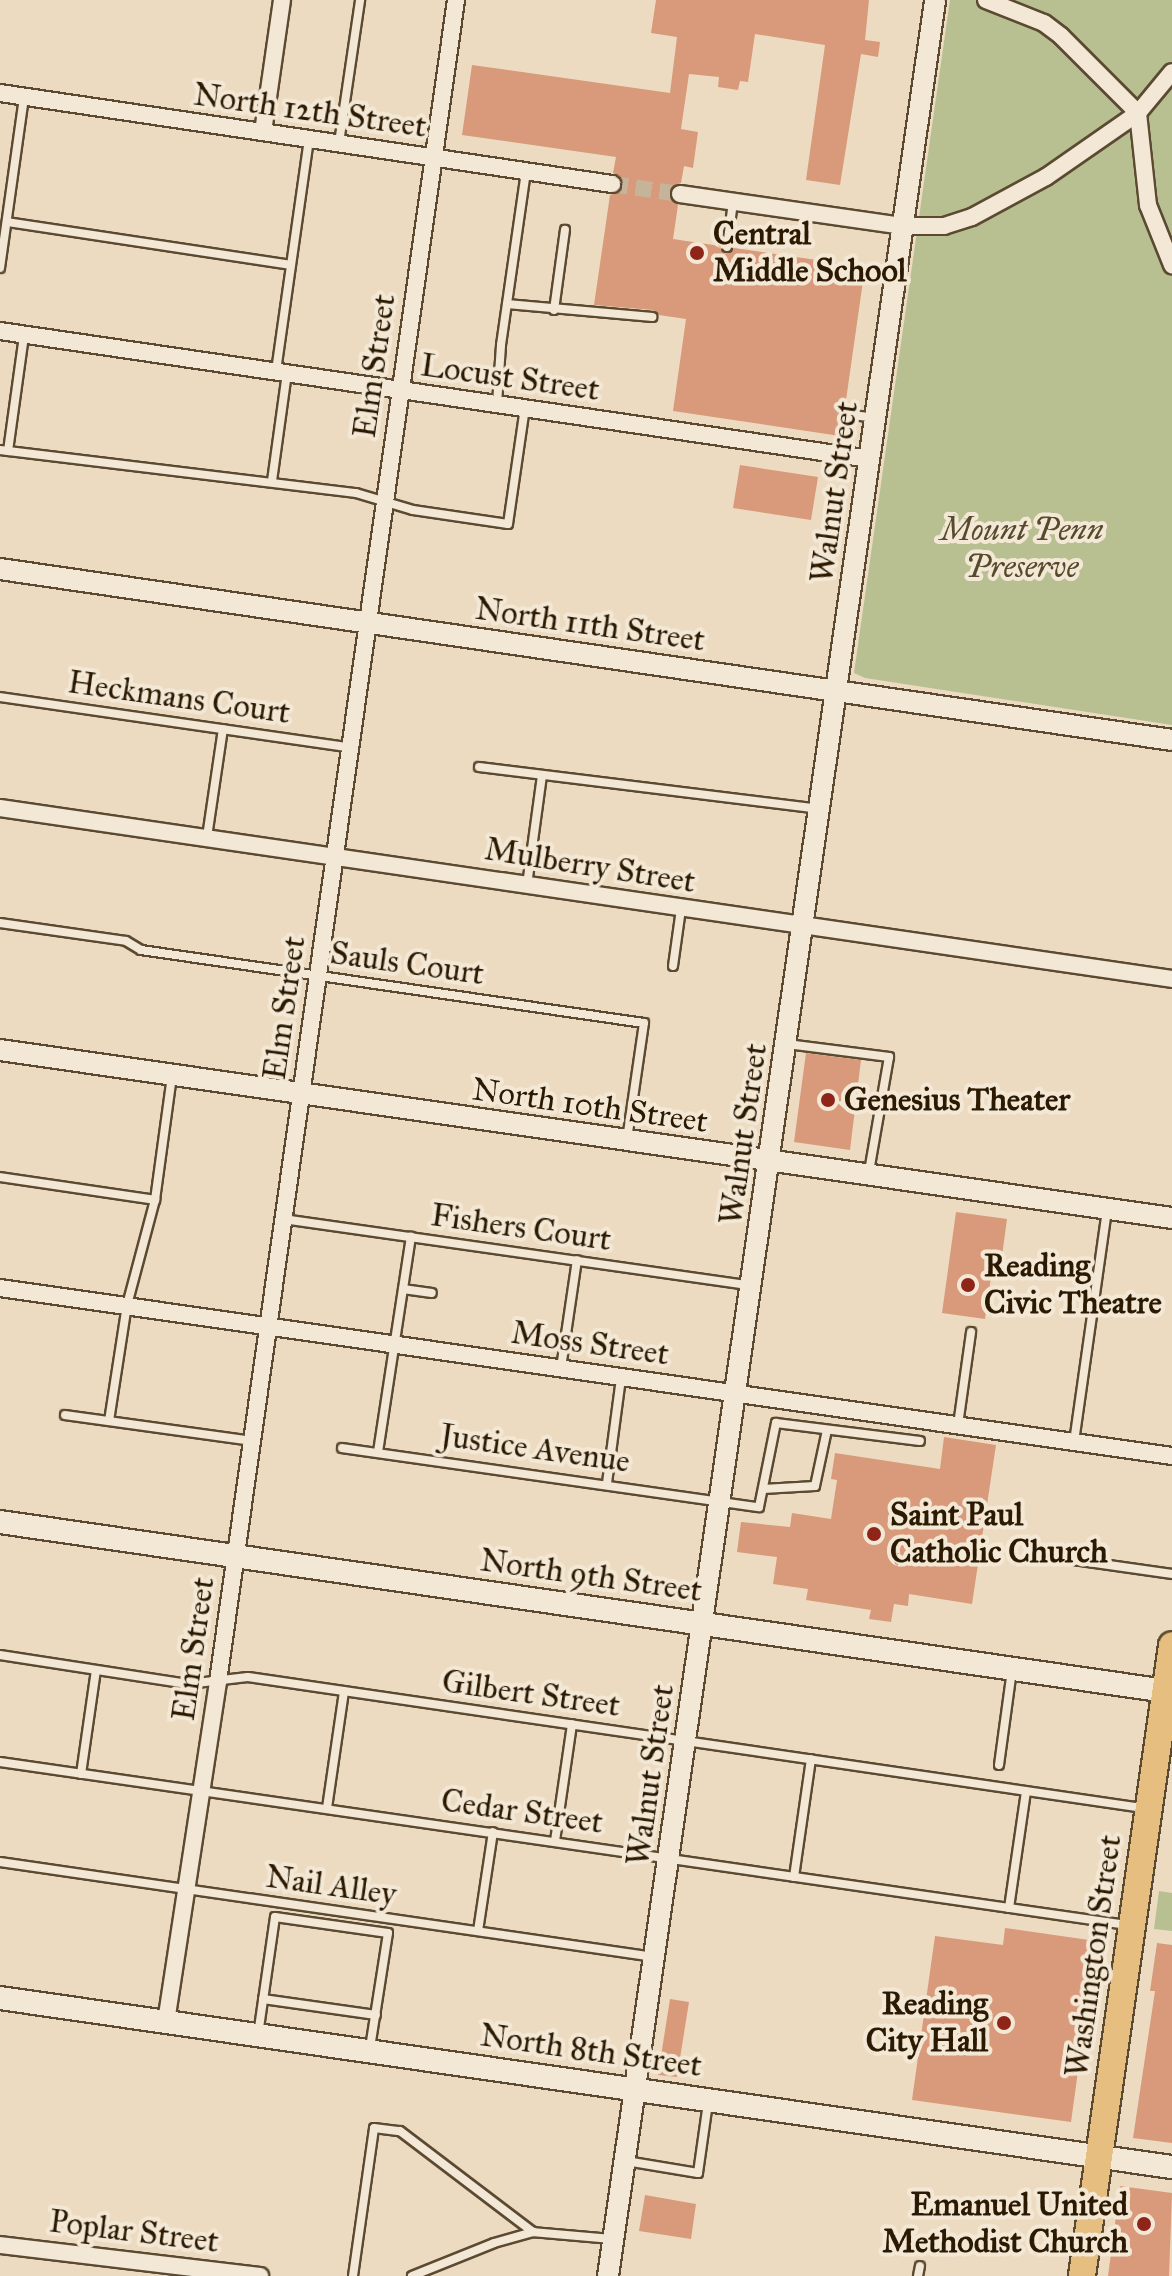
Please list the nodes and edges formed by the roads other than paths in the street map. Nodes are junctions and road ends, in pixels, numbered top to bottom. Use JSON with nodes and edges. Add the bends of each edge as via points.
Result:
{"nodes":[{"id":1,"x":282,"y":0,"type":"edge"},
{"id":2,"x":360,"y":0,"type":"edge"},
{"id":3,"x":456,"y":0,"type":"edge"},
{"id":4,"x":935,"y":0,"type":"edge"},
{"id":5,"x":986,"y":0,"type":"edge"},
{"id":6,"x":1172,"y":72,"type":"edge"},
{"id":7,"x":0,"y":93,"type":"edge"},
{"id":8,"x":24,"y":97,"type":"junction"},
{"id":9,"x":1138,"y":113,"type":"junction"},
{"id":10,"x":263,"y":132,"type":"junction"},
{"id":11,"x":309,"y":139,"type":"junction"},
{"id":12,"x":339,"y":144,"type":"junction"},
{"id":13,"x":434,"y":158,"type":"junction"},
{"id":14,"x":526,"y":171,"type":"junction"},
{"id":15,"x":612,"y":184,"type":"tunnel mouth"},
{"id":16,"x":680,"y":194,"type":"tunnel mouth"},
{"id":17,"x":733,"y":202,"type":"junction"},
{"id":18,"x":7,"y":222,"type":"junction"},
{"id":19,"x":902,"y":226,"type":"junction"},
{"id":20,"x":565,"y":230,"type":"dead end"},
{"id":21,"x":727,"y":247,"type":"dead end"},
{"id":22,"x":291,"y":265,"type":"junction"},
{"id":23,"x":1172,"y":265,"type":"edge"},
{"id":24,"x":0,"y":268,"type":"edge"},
{"id":25,"x":507,"y":304,"type":"junction"},
{"id":26,"x":554,"y":310,"type":"junction"},
{"id":27,"x":652,"y":317,"type":"dead end"},
{"id":28,"x":0,"y":331,"type":"edge"},
{"id":29,"x":24,"y":334,"type":"junction"},
{"id":30,"x":281,"y":372,"type":"junction"},
{"id":31,"x":400,"y":391,"type":"junction"},
{"id":32,"x":497,"y":404,"type":"junction"},
{"id":33,"x":525,"y":408,"type":"junction"},
{"id":34,"x":844,"y":414,"type":"dead end"},
{"id":35,"x":875,"y":418,"type":"junction"},
{"id":36,"x":4,"y":450,"type":"edge"},
{"id":37,"x":870,"y":459,"type":"junction"},
{"id":38,"x":272,"y":481,"type":"junction"},
{"id":39,"x":384,"y":502,"type":"junction"},
{"id":40,"x":0,"y":569,"type":"edge"},
{"id":41,"x":368,"y":622,"type":"junction"},
{"id":42,"x":837,"y":691,"type":"junction"},
{"id":43,"x":0,"y":697,"type":"edge"},
{"id":44,"x":223,"y":729,"type":"junction"},
{"id":45,"x":1172,"y":740,"type":"edge"},
{"id":46,"x":350,"y":747,"type":"junction"},
{"id":47,"x":479,"y":767,"type":"dead end"},
{"id":48,"x":542,"y":776,"type":"junction"},
{"id":49,"x":0,"y":808,"type":"edge"},
{"id":50,"x":821,"y":809,"type":"junction"},
{"id":51,"x":207,"y":837,"type":"junction"},
{"id":52,"x":335,"y":856,"type":"junction"},
{"id":53,"x":527,"y":885,"type":"junction"},
{"id":54,"x":681,"y":909,"type":"junction"},
{"id":55,"x":0,"y":923,"type":"edge"},
{"id":56,"x":804,"y":926,"type":"junction"},
{"id":57,"x":673,"y":966,"type":"dead end"},
{"id":58,"x":318,"y":976,"type":"junction"},
{"id":59,"x":1172,"y":979,"type":"edge"},
{"id":60,"x":787,"y":1044,"type":"junction"},
{"id":61,"x":0,"y":1050,"type":"edge"},
{"id":62,"x":172,"y":1076,"type":"junction"},
{"id":63,"x":301,"y":1094,"type":"junction"},
{"id":64,"x":627,"y":1141,"type":"junction"},
{"id":65,"x":771,"y":1161,"type":"junction"},
{"id":66,"x":868,"y":1175,"type":"junction"},
{"id":67,"x":0,"y":1177,"type":"edge"},
{"id":68,"x":155,"y":1200,"type":"junction"},
{"id":69,"x":1107,"y":1208,"type":"junction"},
{"id":70,"x":1172,"y":1218,"type":"edge"},
{"id":71,"x":283,"y":1219,"type":"junction"},
{"id":72,"x":411,"y":1237,"type":"junction"},
{"id":73,"x":577,"y":1260,"type":"junction"},
{"id":74,"x":752,"y":1286,"type":"junction"},
{"id":75,"x":0,"y":1288,"type":"edge"},
{"id":76,"x":403,"y":1289,"type":"junction"},
{"id":77,"x":432,"y":1293,"type":"dead end"},
{"id":78,"x":127,"y":1305,"type":"junction"},
{"id":79,"x":268,"y":1325,"type":"junction"},
{"id":80,"x":971,"y":1332,"type":"dead end"},
{"id":81,"x":395,"y":1345,"type":"junction"},
{"id":82,"x":561,"y":1368,"type":"junction"},
{"id":83,"x":622,"y":1377,"type":"junction"},
{"id":84,"x":737,"y":1394,"type":"junction"},
{"id":85,"x":65,"y":1415,"type":"dead end"},
{"id":86,"x":908,"y":1418,"type":"junction"},
{"id":87,"x":109,"y":1421,"type":"junction"},
{"id":88,"x":958,"y":1425,"type":"junction"},
{"id":89,"x":827,"y":1430,"type":"junction"},
{"id":90,"x":903,"y":1439,"type":"junction"},
{"id":91,"x":252,"y":1441,"type":"junction"},
{"id":92,"x":920,"y":1441,"type":"dead end"},
{"id":93,"x":1074,"y":1442,"type":"junction"},
{"id":94,"x":342,"y":1448,"type":"dead end"},
{"id":95,"x":378,"y":1452,"type":"junction"},
{"id":96,"x":1172,"y":1456,"type":"edge"},
{"id":97,"x":607,"y":1483,"type":"junction"},
{"id":98,"x":763,"y":1489,"type":"junction"},
{"id":99,"x":722,"y":1499,"type":"junction"},
{"id":100,"x":0,"y":1522,"type":"edge"},
{"id":101,"x":236,"y":1557,"type":"junction"},
{"id":102,"x":1053,"y":1557,"type":"dead end"},
{"id":103,"x":1172,"y":1574,"type":"edge"},
{"id":104,"x":704,"y":1625,"type":"junction"},
{"id":105,"x":1172,"y":1645,"type":"edge"},
{"id":106,"x":0,"y":1655,"type":"edge"},
{"id":107,"x":1012,"y":1669,"type":"junction"},
{"id":108,"x":96,"y":1670,"type":"junction"},
{"id":109,"x":218,"y":1681,"type":"junction"},
{"id":110,"x":344,"y":1691,"type":"junction"},
{"id":111,"x":1169,"y":1692,"type":"edge"},
{"id":112,"x":572,"y":1724,"type":"junction"},
{"id":113,"x":686,"y":1741,"type":"junction"},
{"id":114,"x":811,"y":1759,"type":"junction"},
{"id":115,"x":0,"y":1762,"type":"edge"},
{"id":116,"x":999,"y":1765,"type":"dead end"},
{"id":117,"x":81,"y":1774,"type":"junction"},
{"id":118,"x":201,"y":1789,"type":"junction"},
{"id":119,"x":1026,"y":1791,"type":"junction"},
{"id":120,"x":327,"y":1808,"type":"junction"},
{"id":121,"x":1149,"y":1809,"type":"junction"},
{"id":122,"x":493,"y":1832,"type":"junction"},
{"id":123,"x":555,"y":1841,"type":"junction"},
{"id":124,"x":669,"y":1860,"type":"junction"},
{"id":125,"x":0,"y":1862,"type":"edge"},
{"id":126,"x":794,"y":1877,"type":"junction"},
{"id":127,"x":186,"y":1889,"type":"junction"},
{"id":128,"x":1009,"y":1908,"type":"junction"},
{"id":129,"x":1132,"y":1925,"type":"junction"},
{"id":130,"x":478,"y":1931,"type":"junction"},
{"id":131,"x":655,"y":1957,"type":"junction"},
{"id":132,"x":0,"y":1998,"type":"edge"},
{"id":133,"x":263,"y":1999,"type":"junction"},
{"id":134,"x":376,"y":2015,"type":"junction"},
{"id":135,"x":166,"y":2022,"type":"junction"},
{"id":136,"x":257,"y":2036,"type":"junction"},
{"id":137,"x":370,"y":2052,"type":"junction"},
{"id":138,"x":636,"y":2090,"type":"junction"},
{"id":139,"x":708,"y":2100,"type":"junction"},
{"id":140,"x":1099,"y":2156,"type":"junction"},
{"id":141,"x":625,"y":2161,"type":"junction"},
{"id":142,"x":1172,"y":2167,"type":"edge"},
{"id":143,"x":533,"y":2232,"type":"junction"},
{"id":144,"x":614,"y":2239,"type":"junction"},
{"id":145,"x":0,"y":2245,"type":"edge"},
{"id":146,"x":920,"y":2266,"type":"dead end"},
{"id":147,"x":260,"y":2276,"type":"edge"},
{"id":148,"x":353,"y":2276,"type":"edge"},
{"id":149,"x":412,"y":2276,"type":"edge"},
{"id":150,"x":608,"y":2276,"type":"edge"},
{"id":151,"x":918,"y":2276,"type":"edge"},
{"id":152,"x":1082,"y":2276,"type":"edge"}],
"edges":[{"from":1,"to":10,"type":"street"},
{"from":2,"to":12,"type":"lane"},
{"from":3,"to":13,"type":"street","name":"Elm Street"},
{"from":4,"to":19,"type":"street","name":"Walnut Street"},
{"from":5,"to":9,"type":"street","via":[[1053,30]]},
{"from":6,"to":9,"type":"street"},
{"from":7,"to":8,"type":"street","name":"North 12th Street"},
{"from":8,"to":10,"type":"street","name":"North 12th Street"},
{"from":8,"to":18,"type":"lane"},
{"from":9,"to":19,"type":"street","via":[[1046,177],[972,217],[944,226]]},
{"from":9,"to":23,"type":"street","via":[[1148,205]]},
{"from":10,"to":11,"type":"street","name":"North 12th Street"},
{"from":11,"to":12,"type":"street","name":"North 12th Street"},
{"from":11,"to":22,"type":"lane"},
{"from":12,"to":13,"type":"street","name":"North 12th Street"},
{"from":13,"to":14,"type":"street","name":"North 12th Street"},
{"from":13,"to":31,"type":"street","name":"Elm Street"},
{"from":14,"to":15,"type":"street","name":"North 12th Street"},
{"from":14,"to":25,"type":"lane"},
{"from":16,"to":17,"type":"street"},
{"from":17,"to":19,"type":"street"},
{"from":17,"to":21,"type":"lane"},
{"from":18,"to":22,"type":"lane"},
{"from":18,"to":24,"type":"lane"},
{"from":19,"to":35,"type":"street","name":"Walnut Street"},
{"from":20,"to":26,"type":"lane"},
{"from":22,"to":30,"type":"lane"},
{"from":25,"to":26,"type":"lane"},
{"from":25,"to":32,"type":"lane"},
{"from":26,"to":27,"type":"lane"},
{"from":28,"to":29,"type":"street","name":"Locust Street"},
{"from":29,"to":30,"type":"street","name":"Locust Street"},
{"from":29,"to":36,"type":"lane"},
{"from":30,"to":31,"type":"street","name":"Locust Street"},
{"from":30,"to":38,"type":"lane"},
{"from":31,"to":32,"type":"street","name":"Locust Street"},
{"from":31,"to":39,"type":"street","name":"Elm Street"},
{"from":32,"to":33,"type":"street","name":"Locust Street"},
{"from":33,"to":37,"type":"street","name":"Locust Street"},
{"from":33,"to":39,"type":"lane","via":[[508,524]]},
{"from":34,"to":35,"type":"lane"},
{"from":35,"to":37,"type":"street","name":"Walnut Street"},
{"from":36,"to":38,"type":"lane"},
{"from":37,"to":42,"type":"street","name":"Walnut Street"},
{"from":38,"to":39,"type":"lane"},
{"from":39,"to":41,"type":"street","name":"Elm Street"},
{"from":40,"to":41,"type":"street","name":"North 11th Street"},
{"from":41,"to":42,"type":"street","name":"North 11th Street"},
{"from":41,"to":46,"type":"street","name":"Elm Street"},
{"from":42,"to":45,"type":"street","name":"North 11th Street"},
{"from":42,"to":50,"type":"street","name":"Walnut Street"},
{"from":43,"to":44,"type":"lane","name":"Heckmans Court"},
{"from":44,"to":46,"type":"lane","name":"Heckmans Court"},
{"from":44,"to":51,"type":"lane"},
{"from":46,"to":52,"type":"street","name":"Elm Street"},
{"from":47,"to":48,"type":"lane"},
{"from":48,"to":50,"type":"lane"},
{"from":48,"to":53,"type":"lane"},
{"from":49,"to":51,"type":"street","name":"Mulberry Street"},
{"from":50,"to":56,"type":"street","name":"Walnut Street"},
{"from":51,"to":52,"type":"street","name":"Mulberry Street"},
{"from":52,"to":53,"type":"street","name":"Mulberry Street"},
{"from":52,"to":58,"type":"street","name":"Elm Street"},
{"from":53,"to":54,"type":"street","name":"Mulberry Street"},
{"from":54,"to":56,"type":"street","name":"Mulberry Street"},
{"from":54,"to":57,"type":"lane"},
{"from":55,"to":58,"type":"lane","name":"Sauls Court"},
{"from":56,"to":59,"type":"street","name":"Mulberry Street"},
{"from":56,"to":60,"type":"street","name":"Walnut Street"},
{"from":58,"to":63,"type":"street","name":"Elm Street"},
{"from":58,"to":64,"type":"lane","name":"Sauls Court","via":[[644,1023]]},
{"from":60,"to":65,"type":"street","name":"Walnut Street"},
{"from":60,"to":66,"type":"lane","via":[[889,1057]]},
{"from":61,"to":62,"type":"street","name":"North 10th Street"},
{"from":62,"to":63,"type":"street","name":"North 10th Street"},
{"from":62,"to":68,"type":"lane"},
{"from":63,"to":64,"type":"street","name":"North 10th Street"},
{"from":63,"to":71,"type":"street","name":"Elm Street"},
{"from":64,"to":65,"type":"street","name":"North 10th Street"},
{"from":65,"to":66,"type":"street","name":"North 10th Street"},
{"from":65,"to":74,"type":"street","name":"Walnut Street"},
{"from":66,"to":69,"type":"street","name":"North 10th Street"},
{"from":67,"to":68,"type":"lane"},
{"from":68,"to":78,"type":"lane"},
{"from":69,"to":70,"type":"street","name":"North 10th Street"},
{"from":69,"to":93,"type":"lane"},
{"from":71,"to":72,"type":"lane","name":"Fishers Court"},
{"from":71,"to":79,"type":"street","name":"Elm Street"},
{"from":72,"to":73,"type":"lane","name":"Fishers Court"},
{"from":72,"to":76,"type":"lane"},
{"from":73,"to":74,"type":"lane","name":"Fishers Court"},
{"from":73,"to":82,"type":"lane"},
{"from":74,"to":84,"type":"street","name":"Walnut Street"},
{"from":75,"to":78,"type":"street","name":"Moss Street"},
{"from":76,"to":77,"type":"lane"},
{"from":76,"to":81,"type":"lane"},
{"from":78,"to":79,"type":"street","name":"Moss Street"},
{"from":78,"to":87,"type":"lane"},
{"from":79,"to":81,"type":"street","name":"Moss Street"},
{"from":79,"to":91,"type":"street","name":"Elm Street"},
{"from":80,"to":88,"type":"lane"},
{"from":81,"to":82,"type":"street","name":"Moss Street"},
{"from":81,"to":95,"type":"lane"},
{"from":82,"to":83,"type":"street","name":"Moss Street"},
{"from":83,"to":84,"type":"street","name":"Moss Street"},
{"from":83,"to":97,"type":"lane"},
{"from":84,"to":86,"type":"street","name":"Moss Street"},
{"from":84,"to":99,"type":"street","name":"Walnut Street"},
{"from":85,"to":87,"type":"lane"},
{"from":86,"to":88,"type":"street","name":"Moss Street"},
{"from":86,"to":90,"type":"lane"},
{"from":87,"to":91,"type":"lane"},
{"from":88,"to":93,"type":"street","name":"Moss Street"},
{"from":89,"to":90,"type":"lane"},
{"from":89,"to":98,"type":"lane","via":[[815,1486]]},
{"from":89,"to":98,"type":"lane","via":[[776,1423]]},
{"from":90,"to":92,"type":"lane"},
{"from":91,"to":101,"type":"street","name":"Elm Street"},
{"from":93,"to":96,"type":"street","name":"Moss Street"},
{"from":94,"to":95,"type":"lane","name":"Justice Avenue"},
{"from":95,"to":97,"type":"lane","name":"Justice Avenue"},
{"from":97,"to":99,"type":"lane","name":"Justice Avenue"},
{"from":98,"to":99,"type":"lane","name":"Justice Avenue","via":[[759,1507]]},
{"from":99,"to":104,"type":"street","name":"Walnut Street"},
{"from":100,"to":101,"type":"main road","name":"North 9th Street"},
{"from":101,"to":104,"type":"main road","name":"North 9th Street"},
{"from":101,"to":109,"type":"street","name":"Elm Street"},
{"from":102,"to":103,"type":"lane"},
{"from":104,"to":107,"type":"main road","name":"North 9th Street"},
{"from":104,"to":113,"type":"street","name":"Walnut Street"},
{"from":105,"to":111,"type":"main road","name":"Washington Street"},
{"from":106,"to":108,"type":"lane","name":"Gilbert Street"},
{"from":107,"to":111,"type":"main road","name":"North 9th Street"},
{"from":107,"to":116,"type":"lane"},
{"from":108,"to":109,"type":"lane","name":"Gilbert Street","via":[[188,1684]]},
{"from":108,"to":117,"type":"lane"},
{"from":109,"to":110,"type":"lane","name":"Gilbert Street","via":[[248,1677]]},
{"from":109,"to":118,"type":"street","name":"Elm Street"},
{"from":110,"to":112,"type":"lane","name":"Gilbert Street"},
{"from":110,"to":120,"type":"lane"},
{"from":111,"to":121,"type":"main road","name":"Washington Street"},
{"from":112,"to":113,"type":"lane","name":"Gilbert Street"},
{"from":112,"to":123,"type":"lane"},
{"from":113,"to":114,"type":"lane","name":"Gilbert Street"},
{"from":113,"to":124,"type":"street","name":"Walnut Street"},
{"from":114,"to":119,"type":"lane","name":"Gilbert Street"},
{"from":114,"to":126,"type":"lane"},
{"from":115,"to":117,"type":"lane","name":"Cedar Street"},
{"from":117,"to":118,"type":"lane","name":"Cedar Street"},
{"from":118,"to":120,"type":"lane","name":"Cedar Street"},
{"from":118,"to":127,"type":"street","name":"Elm Street"},
{"from":119,"to":121,"type":"lane","name":"Gilbert Street"},
{"from":119,"to":128,"type":"lane"},
{"from":120,"to":122,"type":"lane","name":"Cedar Street"},
{"from":121,"to":129,"type":"main road","name":"Washington Street"},
{"from":122,"to":123,"type":"lane","name":"Cedar Street"},
{"from":122,"to":130,"type":"lane"},
{"from":123,"to":124,"type":"lane","name":"Cedar Street"},
{"from":124,"to":126,"type":"lane","name":"Cedar Street"},
{"from":124,"to":131,"type":"street","name":"Walnut Street"},
{"from":125,"to":127,"type":"lane","name":"Nail Alley"},
{"from":126,"to":128,"type":"lane","name":"Cedar Street"},
{"from":127,"to":130,"type":"lane","name":"Nail Alley"},
{"from":127,"to":135,"type":"street","name":"Elm Street"},
{"from":128,"to":129,"type":"lane","name":"Cedar Street"},
{"from":129,"to":140,"type":"main road","name":"Washington Street"},
{"from":130,"to":131,"type":"lane","name":"Nail Alley"},
{"from":131,"to":138,"type":"street","name":"Walnut Street"},
{"from":132,"to":135,"type":"main road","name":"North 8th Street"},
{"from":133,"to":134,"type":"lane"},
{"from":133,"to":134,"type":"lane","via":[[275,1917],[388,1933]]},
{"from":133,"to":136,"type":"lane"},
{"from":134,"to":137,"type":"lane"},
{"from":135,"to":136,"type":"main road","name":"North 8th Street"},
{"from":136,"to":137,"type":"main road","name":"North 8th Street"},
{"from":137,"to":138,"type":"main road","name":"North 8th Street"},
{"from":138,"to":139,"type":"main road","name":"North 8th Street"},
{"from":138,"to":141,"type":"street","name":"Walnut Street"},
{"from":139,"to":140,"type":"main road","name":"North 8th Street"},
{"from":139,"to":141,"type":"lane","via":[[698,2173]]},
{"from":140,"to":142,"type":"main road","name":"North 8th Street"},
{"from":140,"to":152,"type":"main road","name":"Washington Street"},
{"from":141,"to":144,"type":"street","name":"Walnut Street"},
{"from":143,"to":144,"type":"lane"},
{"from":143,"to":148,"type":"lane","via":[[400,2131],[374,2128]]},
{"from":143,"to":149,"type":"lane"},
{"from":144,"to":150,"type":"street","name":"Walnut Street"},
{"from":145,"to":147,"type":"street","name":"Poplar Street"},
{"from":146,"to":151,"type":"lane"}]}
